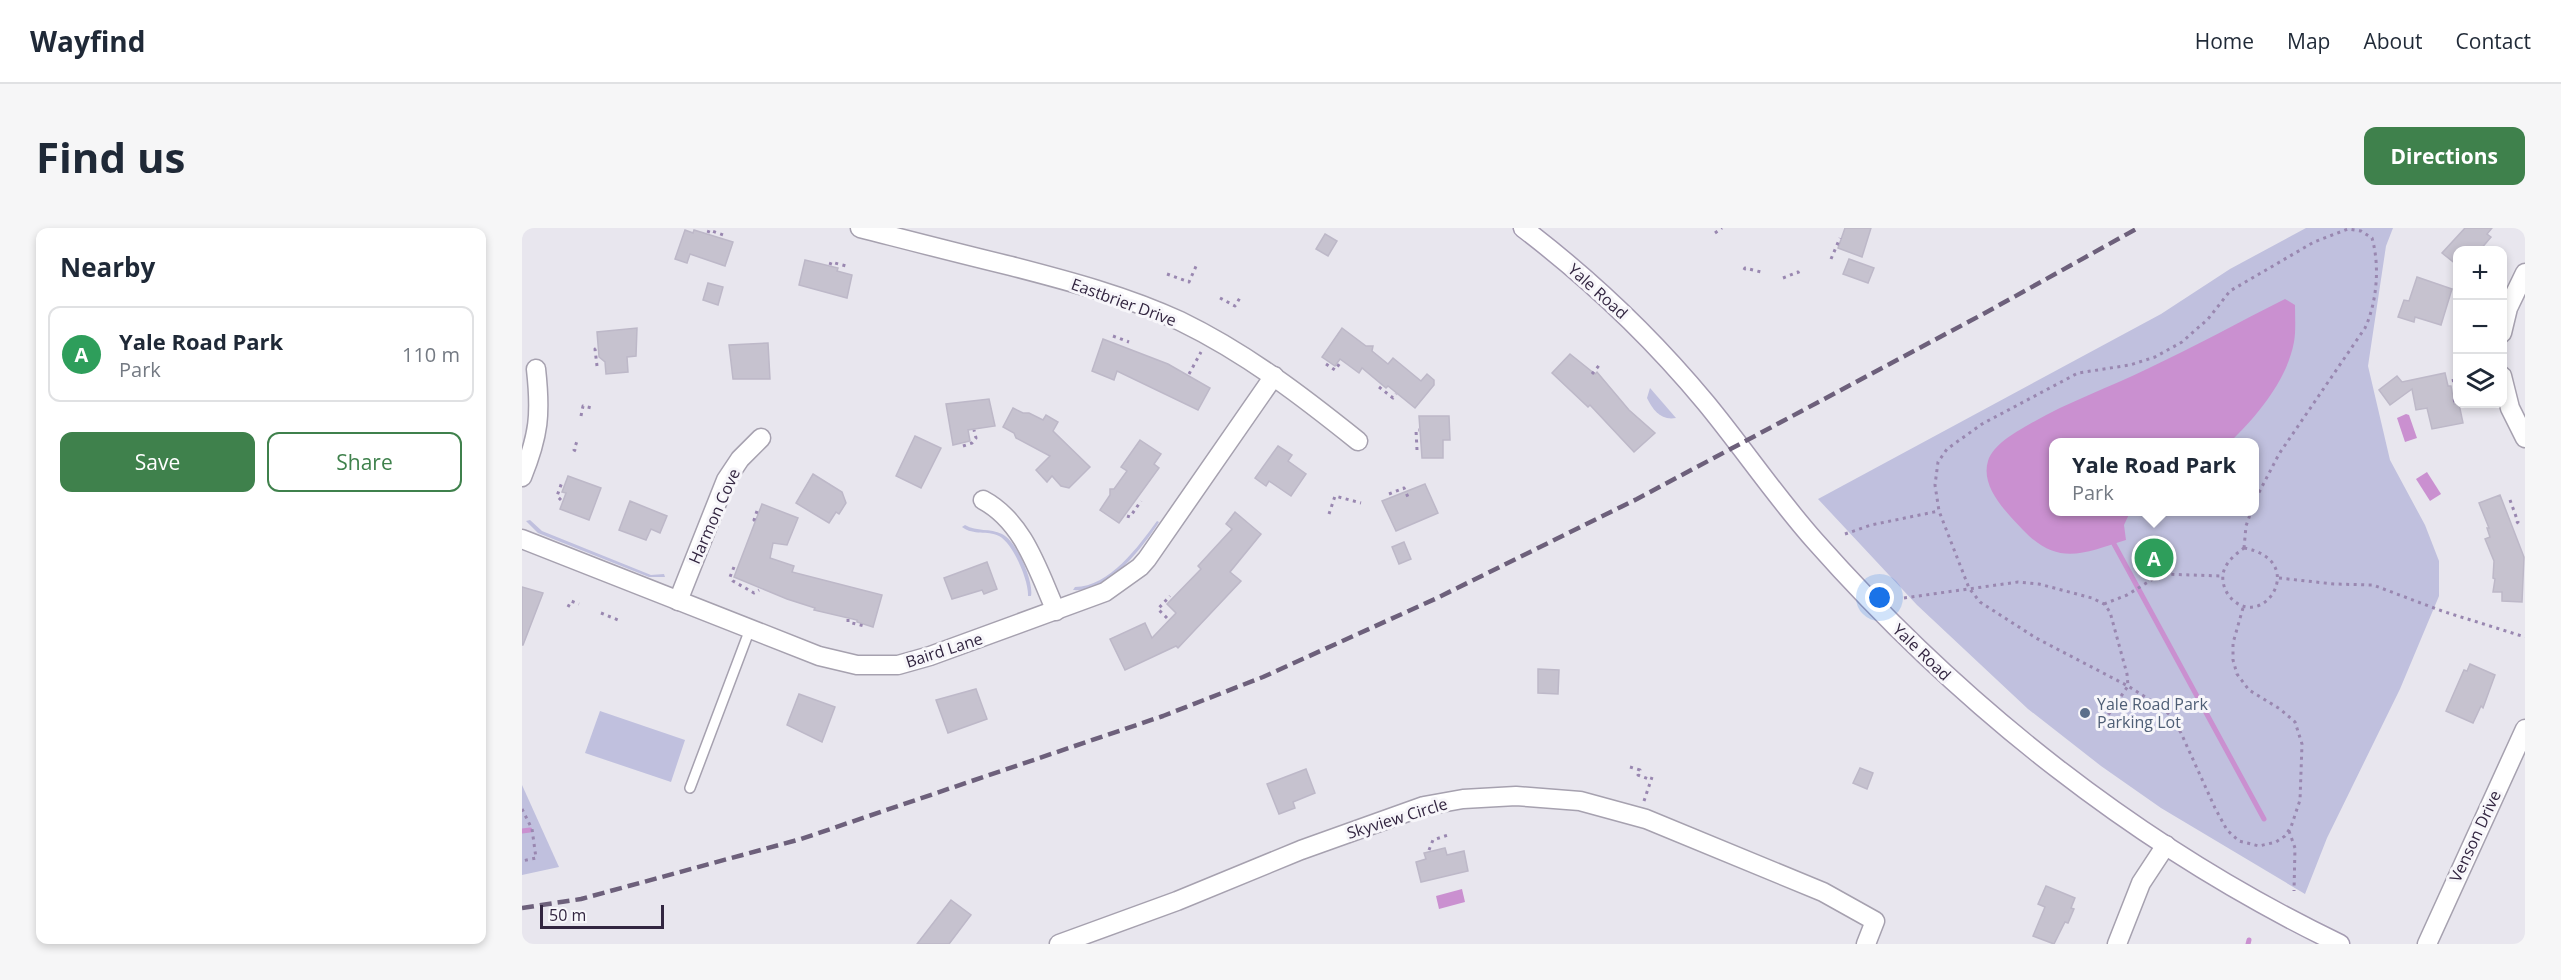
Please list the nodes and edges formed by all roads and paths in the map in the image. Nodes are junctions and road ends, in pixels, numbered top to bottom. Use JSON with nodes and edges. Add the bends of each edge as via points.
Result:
{"nodes":[{"id":1,"x":860,"y":228,"type":"edge"},
{"id":2,"x":1523,"y":228,"type":"edge"},
{"id":3,"x":1722,"y":228,"type":"edge"},
{"id":4,"x":708,"y":233,"type":"dead end"},
{"id":5,"x":1715,"y":233,"type":"dead end"},
{"id":6,"x":726,"y":236,"type":"dead end"},
{"id":7,"x":1840,"y":238,"type":"dead end"},
{"id":8,"x":1831,"y":259,"type":"dead end"},
{"id":9,"x":1197,"y":264,"type":"dead end"},
{"id":10,"x":830,"y":265,"type":"dead end"},
{"id":11,"x":846,"y":266,"type":"dead end"},
{"id":12,"x":1744,"y":270,"type":"dead end"},
{"id":13,"x":1761,"y":272,"type":"dead end"},
{"id":14,"x":2525,"y":273,"type":"edge"},
{"id":15,"x":1167,"y":274,"type":"dead end"},
{"id":16,"x":1799,"y":274,"type":"dead end"},
{"id":17,"x":1783,"y":278,"type":"dead end"},
{"id":18,"x":1240,"y":296,"type":"dead end"},
{"id":19,"x":1221,"y":298,"type":"dead end"},
{"id":20,"x":2507,"y":312,"type":"edge"},
{"id":21,"x":1113,"y":336,"type":"dead end"},
{"id":22,"x":1129,"y":342,"type":"dead end"},
{"id":23,"x":599,"y":347,"type":"dead end"},
{"id":24,"x":1203,"y":347,"type":"dead end"},
{"id":25,"x":1340,"y":363,"type":"dead end"},
{"id":26,"x":1601,"y":363,"type":"dead end"},
{"id":27,"x":1326,"y":364,"type":"dead end"},
{"id":28,"x":597,"y":366,"type":"dead end"},
{"id":29,"x":536,"y":369,"type":"dead end"},
{"id":30,"x":1189,"y":374,"type":"dead end"},
{"id":31,"x":1592,"y":374,"type":"dead end"},
{"id":32,"x":1274,"y":376,"type":"junction"},
{"id":33,"x":1379,"y":387,"type":"dead end"},
{"id":34,"x":1396,"y":394,"type":"dead end"},
{"id":35,"x":2507,"y":396,"type":"edge"},
{"id":36,"x":592,"y":408,"type":"dead end"},
{"id":37,"x":581,"y":416,"type":"dead end"},
{"id":38,"x":974,"y":430,"type":"dead end"},
{"id":39,"x":1419,"y":430,"type":"dead end"},
{"id":40,"x":578,"y":438,"type":"dead end"},
{"id":41,"x":761,"y":438,"type":"dead end"},
{"id":42,"x":2525,"y":438,"type":"edge"},
{"id":43,"x":1358,"y":441,"type":"dead end"},
{"id":44,"x":963,"y":446,"type":"dead end"},
{"id":45,"x":1417,"y":450,"type":"dead end"},
{"id":46,"x":576,"y":451,"type":"dead end"},
{"id":47,"x":522,"y":477,"type":"edge"},
{"id":48,"x":562,"y":482,"type":"dead end"},
{"id":49,"x":2259,"y":492,"type":"edge"},
{"id":50,"x":1389,"y":494,"type":"dead end"},
{"id":51,"x":1408,"y":497,"type":"dead end"},
{"id":52,"x":561,"y":500,"type":"dead end"},
{"id":53,"x":983,"y":500,"type":"dead end"},
{"id":54,"x":2510,"y":500,"type":"dead end"},
{"id":55,"x":1141,"y":501,"type":"dead end"},
{"id":56,"x":1361,"y":503,"type":"dead end"},
{"id":57,"x":757,"y":511,"type":"dead end"},
{"id":58,"x":1939,"y":511,"type":"junction"},
{"id":59,"x":1329,"y":514,"type":"dead end"},
{"id":60,"x":1127,"y":516,"type":"dead end"},
{"id":61,"x":2250,"y":516,"type":"edge"},
{"id":62,"x":759,"y":522,"type":"dead end"},
{"id":63,"x":2515,"y":524,"type":"dead end"},
{"id":64,"x":1845,"y":534,"type":"dead end"},
{"id":65,"x":522,"y":539,"type":"edge"},
{"id":66,"x":2244,"y":548,"type":"junction"},
{"id":67,"x":734,"y":567,"type":"dead end"},
{"id":68,"x":2222,"y":576,"type":"junction"},
{"id":69,"x":2279,"y":578,"type":"junction"},
{"id":70,"x":1969,"y":588,"type":"junction"},
{"id":71,"x":759,"y":590,"type":"dead end"},
{"id":72,"x":1170,"y":596,"type":"dead end"},
{"id":73,"x":1904,"y":598,"type":"dead end"},
{"id":74,"x":678,"y":601,"type":"junction"},
{"id":75,"x":579,"y":604,"type":"dead end"},
{"id":76,"x":2104,"y":604,"type":"junction"},
{"id":77,"x":568,"y":608,"type":"dead end"},
{"id":78,"x":2243,"y":608,"type":"junction"},
{"id":79,"x":1056,"y":611,"type":"junction"},
{"id":80,"x":601,"y":613,"type":"dead end"},
{"id":81,"x":1167,"y":618,"type":"dead end"},
{"id":82,"x":848,"y":619,"type":"dead end"},
{"id":83,"x":618,"y":622,"type":"dead end"},
{"id":84,"x":864,"y":626,"type":"dead end"},
{"id":85,"x":750,"y":629,"type":"junction"},
{"id":86,"x":2525,"y":637,"type":"edge"},
{"id":87,"x":2128,"y":686,"type":"junction"},
{"id":88,"x":2102,"y":723,"type":"dead end"},
{"id":89,"x":2525,"y":729,"type":"edge"},
{"id":90,"x":1630,"y":767,"type":"dead end"},
{"id":91,"x":690,"y":788,"type":"dead end"},
{"id":92,"x":1644,"y":801,"type":"dead end"},
{"id":93,"x":522,"y":809,"type":"edge"},
{"id":94,"x":2289,"y":831,"type":"junction"},
{"id":95,"x":1451,"y":834,"type":"dead end"},
{"id":96,"x":2166,"y":845,"type":"junction"},
{"id":97,"x":1429,"y":850,"type":"dead end"},
{"id":98,"x":522,"y":861,"type":"edge"},
{"id":99,"x":2294,"y":891,"type":"dead end"},
{"id":100,"x":1059,"y":944,"type":"edge"},
{"id":101,"x":1866,"y":944,"type":"edge"},
{"id":102,"x":2117,"y":944,"type":"edge"},
{"id":103,"x":2340,"y":944,"type":"edge"},
{"id":104,"x":2427,"y":944,"type":"edge"}],
"edges":[{"from":1,"to":32,"type":"street","name":"Eastbrier Drive","via":[[1127,299],[1218,340]]},
{"from":2,"to":96,"type":"street","name":"Yale Road","via":[[1653,343],[1708,405],[1813,540],[1912,643],[2005,726],[2089,793]]},
{"from":3,"to":5,"type":"path"},
{"from":4,"to":6,"type":"path","via":[[710,230]]},
{"from":7,"to":8,"type":"path"},
{"from":9,"to":15,"type":"path","via":[[1190,282]]},
{"from":10,"to":11,"type":"path","via":[[831,262]]},
{"from":12,"to":13,"type":"path"},
{"from":14,"to":20,"type":"street"},
{"from":16,"to":17,"type":"path"},
{"from":18,"to":19,"type":"path","via":[[1235,306]]},
{"from":21,"to":22,"type":"path"},
{"from":23,"to":28,"type":"path","via":[[595,349]]},
{"from":24,"to":30,"type":"path"},
{"from":25,"to":27,"type":"path","via":[[1335,370]]},
{"from":26,"to":31,"type":"path"},
{"from":29,"to":47,"type":"street","via":[[539,424]]},
{"from":32,"to":43,"type":"street","name":"Eastbrier Drive"},
{"from":32,"to":79,"type":"street","name":"Baird Lane","via":[[1140,567],[1105,592]]},
{"from":33,"to":34,"type":"path","via":[[1393,398]]},
{"from":35,"to":42,"type":"street"},
{"from":36,"to":37,"type":"path","via":[[583,406]]},
{"from":38,"to":44,"type":"path","via":[[976,438]]},
{"from":39,"to":45,"type":"path"},
{"from":40,"to":46,"type":"path"},
{"from":41,"to":74,"type":"street","name":"Harmon Cove","via":[[726,480]]},
{"from":48,"to":52,"type":"path","via":[[557,496]]},
{"from":49,"to":58,"type":"path","via":[[2279,454],[2370,316],[2376,280],[2375,255],[2372,238],[2361,231],[2340,231],[2314,242],[2230,291],[2194,333],[2155,357],[2078,373],[1960,438],[1938,462],[1935,485]]},
{"from":50,"to":51,"type":"path","via":[[1404,488]]},
{"from":53,"to":79,"type":"street","via":[[1004,514],[1021,535]]},
{"from":54,"to":63,"type":"path","via":[[2518,522]]},
{"from":55,"to":60,"type":"path","via":[[1130,518]]},
{"from":56,"to":59,"type":"path","via":[[1335,496]]},
{"from":57,"to":62,"type":"path","via":[[754,520]]},
{"from":58,"to":64,"type":"path"},
{"from":58,"to":70,"type":"path"},
{"from":61,"to":66,"type":"path"},
{"from":65,"to":74,"type":"street","name":"Baird Lane"},
{"from":66,"to":68,"type":"path","via":[[2229,561]]},
{"from":66,"to":69,"type":"path","via":[[2266,556],[2275,565]]},
{"from":67,"to":71,"type":"path","via":[[730,577],[733,581],[754,593]]},
{"from":68,"to":76,"type":"path","via":[[2161,574]]},
{"from":68,"to":78,"type":"path","via":[[2224,589]]},
{"from":69,"to":78,"type":"path","via":[[2269,599],[2254,608]]},
{"from":69,"to":86,"type":"path","via":[[2373,585]]},
{"from":70,"to":73,"type":"path"},
{"from":70,"to":76,"type":"path","via":[[2019,582],[2039,584]]},
{"from":70,"to":87,"type":"path","via":[[1980,602],[2014,626]]},
{"from":72,"to":81,"type":"path","via":[[1158,609]]},
{"from":74,"to":85,"type":"street","name":"Baird Lane"},
{"from":75,"to":77,"type":"path","via":[[571,601]]},
{"from":76,"to":87,"type":"path","via":[[2115,629]]},
{"from":78,"to":94,"type":"path","via":[[2233,643],[2237,674],[2249,690],[2295,722],[2302,744],[2300,800]]},
{"from":79,"to":85,"type":"street","name":"Baird Lane","via":[[891,666],[834,661]]},
{"from":80,"to":83,"type":"path"},
{"from":82,"to":84,"type":"path"},
{"from":85,"to":91,"type":"lane"},
{"from":87,"to":88,"type":"path"},
{"from":87,"to":94,"type":"path","via":[[2170,715],[2215,808],[2234,837],[2259,846],[2276,842]]},
{"from":89,"to":104,"type":"street","name":"Venson Drive"},
{"from":90,"to":92,"type":"path","via":[[1640,770],[1638,775],[1652,779]]},
{"from":93,"to":98,"type":"path","via":[[532,830],[536,858]]},
{"from":94,"to":99,"type":"path","via":[[2295,848]]},
{"from":95,"to":97,"type":"path","via":[[1433,840]]},
{"from":96,"to":102,"type":"street","via":[[2141,883]]},
{"from":96,"to":103,"type":"street","name":"Yale Road","via":[[2232,887]]},
{"from":100,"to":101,"type":"street","name":"Skyview Circle","via":[[1424,806],[1515,796],[1580,801],[1646,819],[1823,892],[1875,921]]}]}
